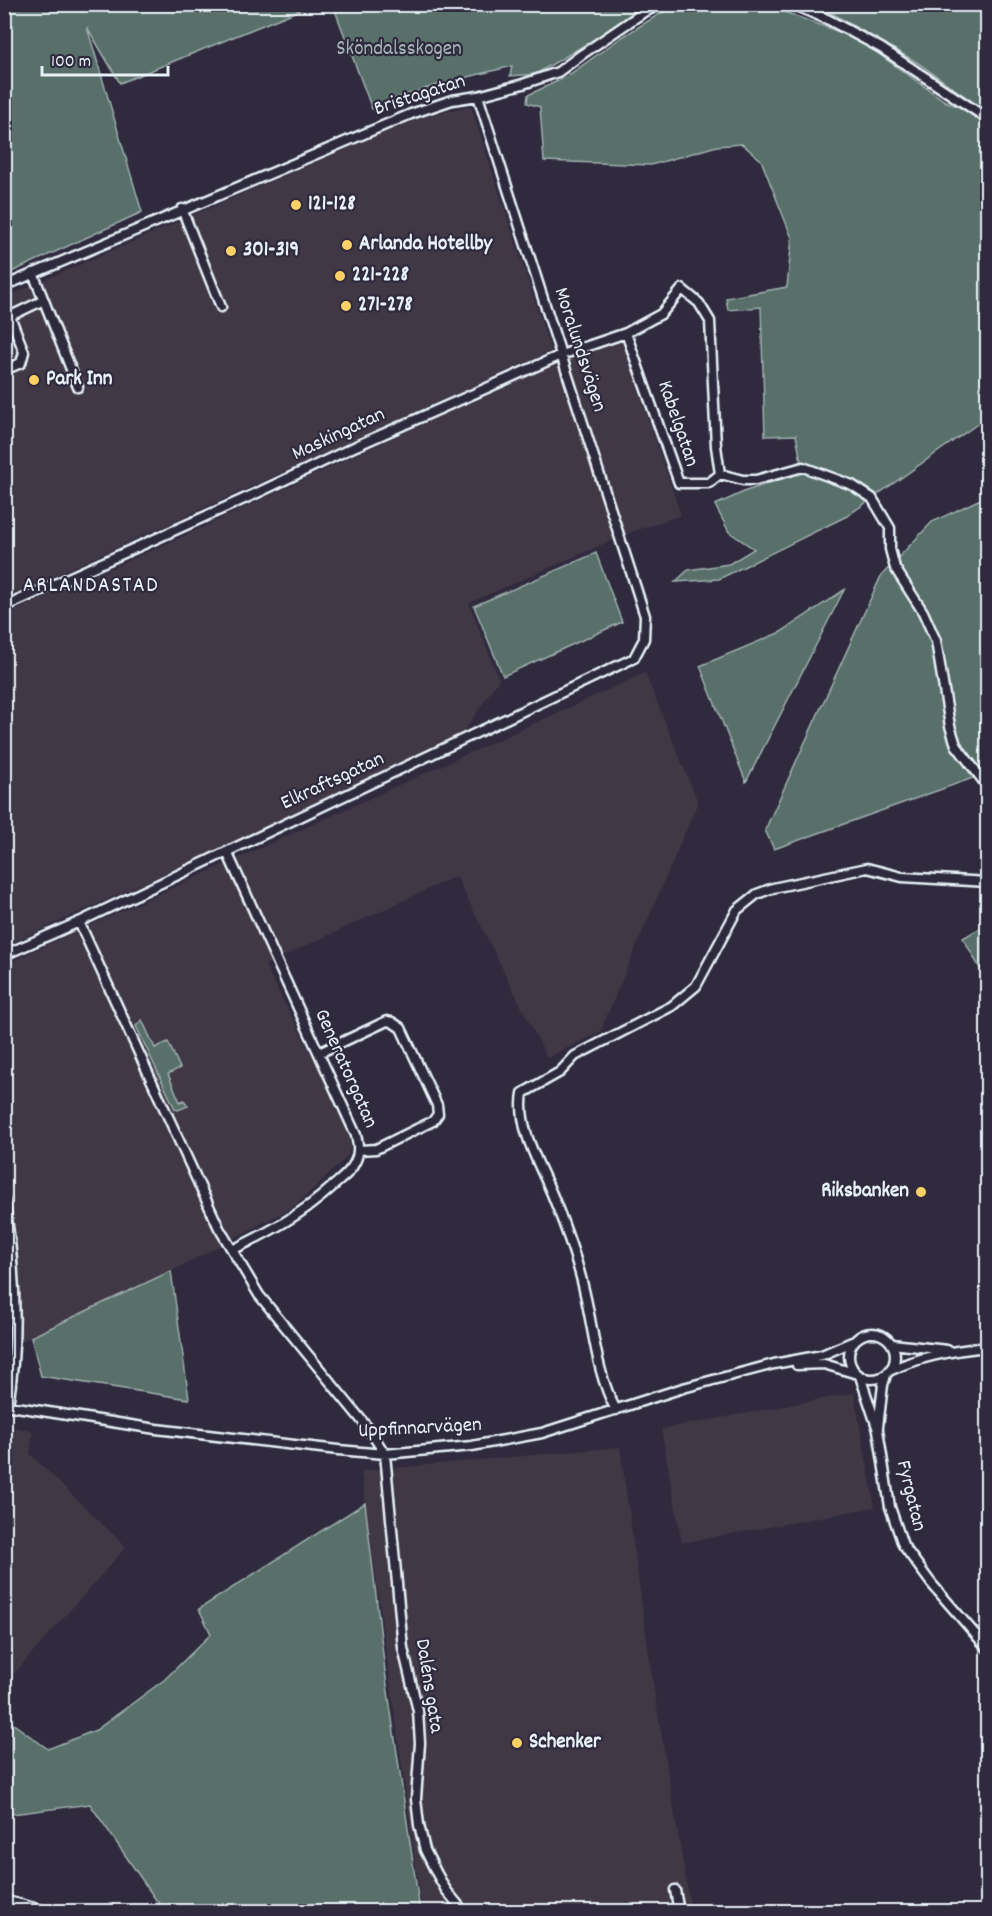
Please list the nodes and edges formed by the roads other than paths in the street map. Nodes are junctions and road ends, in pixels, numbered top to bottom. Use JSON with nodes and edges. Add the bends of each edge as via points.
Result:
{"nodes":[{"id":1,"x":661,"y":4,"type":"edge"},
{"id":2,"x":792,"y":4,"type":"edge"},
{"id":3,"x":478,"y":96,"type":"junction"},
{"id":4,"x":987,"y":119,"type":"edge"},
{"id":5,"x":182,"y":209,"type":"junction"},
{"id":6,"x":33,"y":273,"type":"junction"},
{"id":7,"x":4,"y":286,"type":"edge"},
{"id":8,"x":44,"y":300,"type":"junction"},
{"id":9,"x":221,"y":308,"type":"dead end"},
{"id":10,"x":8,"y":317,"type":"edge"},
{"id":11,"x":626,"y":333,"type":"junction"},
{"id":12,"x":561,"y":355,"type":"junction"},
{"id":13,"x":4,"y":370,"type":"edge"},
{"id":14,"x":78,"y":387,"type":"dead end"},
{"id":15,"x":720,"y":474,"type":"junction"},
{"id":16,"x":4,"y":607,"type":"edge"},
{"id":17,"x":645,"y":616,"type":"joint"},
{"id":18,"x":987,"y":787,"type":"edge"},
{"id":19,"x":227,"y":852,"type":"junction"},
{"id":20,"x":987,"y":882,"type":"edge"},
{"id":21,"x":79,"y":922,"type":"junction"},
{"id":22,"x":4,"y":955,"type":"edge"},
{"id":23,"x":319,"y":1053,"type":"junction"},
{"id":24,"x":359,"y":1150,"type":"junction"},
{"id":25,"x":4,"y":1200,"type":"edge"},
{"id":26,"x":232,"y":1250,"type":"junction"},
{"id":27,"x":852,"y":1342,"type":"junction"},
{"id":28,"x":892,"y":1344,"type":"junction"},
{"id":29,"x":987,"y":1347,"type":"edge"},
{"id":30,"x":953,"y":1350,"type":"junction"},
{"id":31,"x":758,"y":1369,"type":"junction"},
{"id":32,"x":888,"y":1372,"type":"junction"},
{"id":33,"x":857,"y":1375,"type":"junction"},
{"id":34,"x":6,"y":1406,"type":"edge"},
{"id":35,"x":616,"y":1410,"type":"junction"},
{"id":36,"x":878,"y":1430,"type":"junction"},
{"id":37,"x":385,"y":1454,"type":"junction"},
{"id":38,"x":987,"y":1649,"type":"edge"},
{"id":39,"x":675,"y":1890,"type":"dead end"},
{"id":40,"x":4,"y":1902,"type":"edge"},
{"id":41,"x":44,"y":1911,"type":"edge"},
{"id":42,"x":464,"y":1911,"type":"edge"},
{"id":43,"x":679,"y":1911,"type":"edge"}],
"edges":[{"from":1,"to":3,"type":"street","name":"Bristagatan","via":[[558,72]]},
{"from":2,"to":4,"type":"street","via":[[881,48]]},
{"from":3,"to":5,"type":"street","name":"Bristagatan","via":[[411,114]]},
{"from":3,"to":12,"type":"street","name":"Moralundsvägen"},
{"from":5,"to":6,"type":"street","name":"Bristagatan"},
{"from":5,"to":9,"type":"street"},
{"from":6,"to":7,"type":"street","name":"Bristagatan"},
{"from":6,"to":8,"type":"street"},
{"from":8,"to":10,"type":"street"},
{"from":8,"to":14,"type":"street"},
{"from":10,"to":13,"type":"street","via":[[24,352],[21,363]]},
{"from":11,"to":12,"type":"street","name":"Maskingatan"},
{"from":11,"to":15,"type":"street","name":"Kabelgatan","via":[[679,483],[709,483]]},
{"from":11,"to":15,"type":"street","name":"Maskingatan","via":[[661,314],[682,289],[699,303],[710,321]]},
{"from":12,"to":16,"type":"street","name":"Maskingatan"},
{"from":12,"to":17,"type":"street","name":"Moralundsvägen"},
{"from":15,"to":18,"type":"street","via":[[756,480],[803,467],[852,485],[872,498],[890,528],[894,568],[923,612],[936,641],[956,745]]},
{"from":17,"to":19,"type":"street","name":"Elkraftsgatan","via":[[644,639],[634,658]]},
{"from":19,"to":21,"type":"street","name":"Elkraftsgatan"},
{"from":19,"to":23,"type":"street","name":"Generatorgatan"},
{"from":20,"to":35,"type":"street","via":[[902,877],[867,868],[757,894],[737,910],[696,986],[672,1006],[575,1056],[560,1072],[523,1094],[521,1106],[528,1137],[574,1256],[606,1391]]},
{"from":21,"to":22,"type":"street","name":"Elkraftsgatan"},
{"from":21,"to":26,"type":"street","via":[[201,1191]]},
{"from":23,"to":24,"type":"street","name":"Generatorgatan"},
{"from":23,"to":24,"type":"street","via":[[392,1022],[401,1028],[436,1105],[438,1114],[433,1121],[376,1149]]},
{"from":24,"to":26,"type":"street","name":"Generatorgatan","via":[[347,1173],[306,1209]]},
{"from":25,"to":34,"type":"street","via":[[15,1277],[16,1323]]},
{"from":26,"to":37,"type":"street","via":[[259,1295]]},
{"from":27,"to":28,"type":"street","via":[[859,1336],[877,1333]]},
{"from":27,"to":31,"type":"street","name":"Uppfinnarvägen","via":[[822,1355]]},
{"from":27,"to":33,"type":"street","via":[[848,1360]]},
{"from":28,"to":30,"type":"street"},
{"from":28,"to":32,"type":"street","via":[[895,1362]]},
{"from":29,"to":30,"type":"street"},
{"from":30,"to":32,"type":"street"},
{"from":31,"to":33,"type":"street","name":"Uppfinnarvägen","via":[[824,1364]]},
{"from":31,"to":35,"type":"street","name":"Uppfinnarvägen"},
{"from":32,"to":33,"type":"street","via":[[875,1379]]},
{"from":32,"to":36,"type":"street","name":"Fyrgatan"},
{"from":33,"to":36,"type":"street","name":"Fyrgatan"},
{"from":34,"to":37,"type":"street","name":"Uppfinnarvägen","via":[[156,1429]]},
{"from":35,"to":37,"type":"street","name":"Uppfinnarvägen","via":[[509,1440]]},
{"from":36,"to":38,"type":"street","name":"Fyrgatan","via":[[890,1507],[903,1545]]},
{"from":37,"to":42,"type":"street","name":"Daléns gata","via":[[403,1648],[418,1711],[419,1825],[437,1874]]},
{"from":39,"to":43,"type":"street"},
{"from":40,"to":41,"type":"highway"}]}
